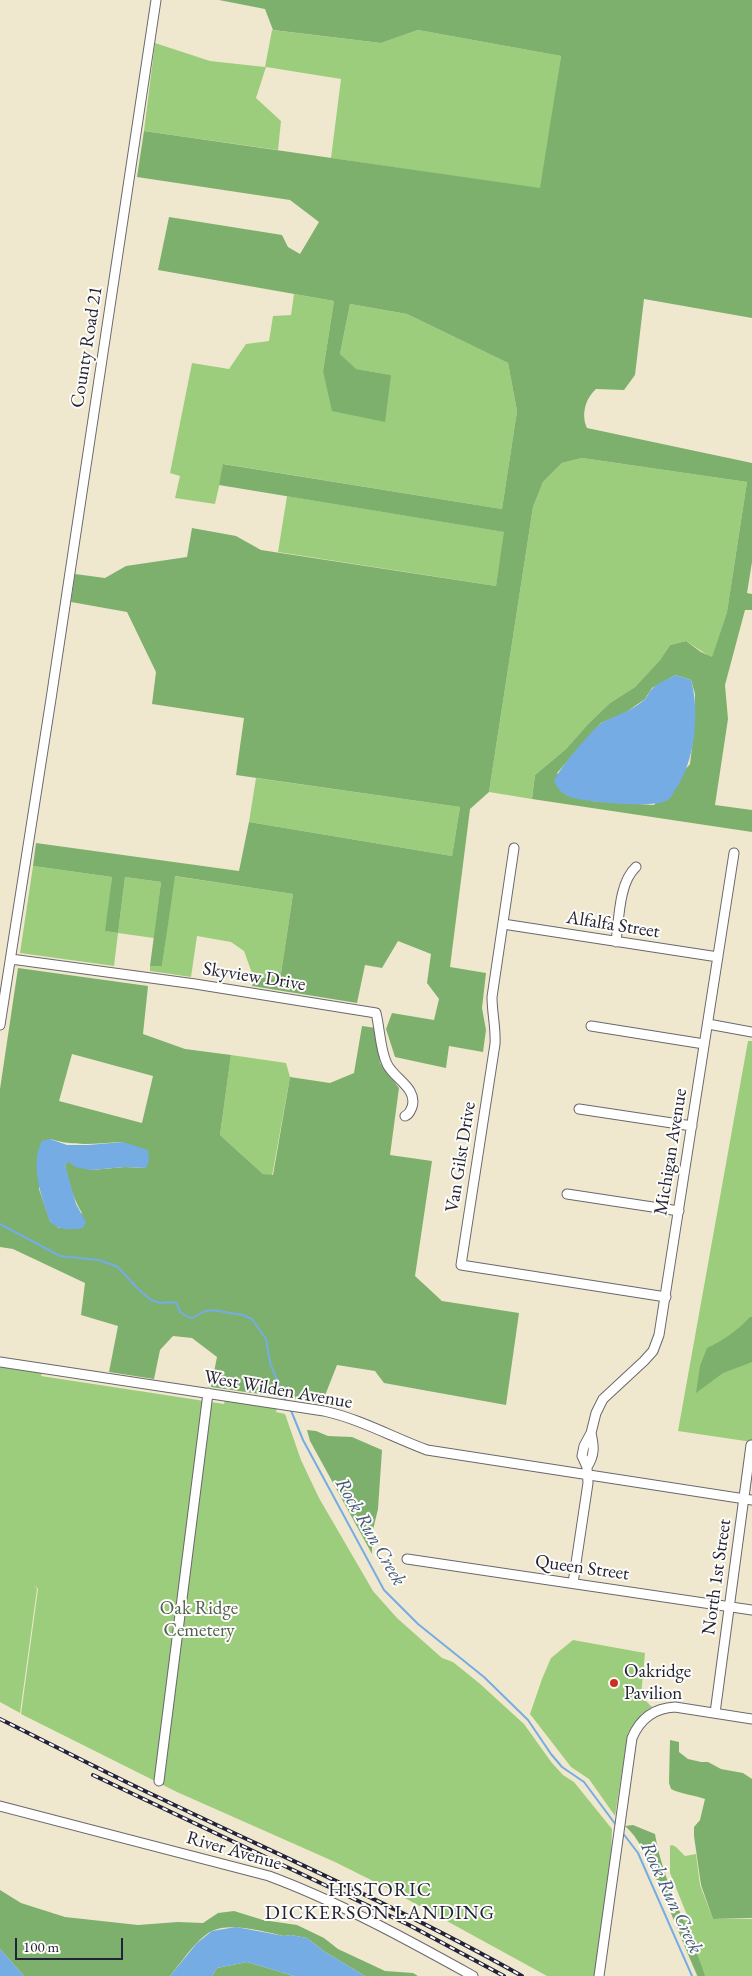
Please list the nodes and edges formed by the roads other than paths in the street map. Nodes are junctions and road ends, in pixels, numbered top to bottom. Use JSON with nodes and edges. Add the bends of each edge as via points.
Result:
{"nodes":[{"id":1,"x":156,"y":0,"type":"edge"},
{"id":2,"x":514,"y":848,"type":"dead end"},
{"id":3,"x":734,"y":853,"type":"dead end"},
{"id":4,"x":636,"y":867,"type":"dead end"},
{"id":5,"x":503,"y":924,"type":"junction"},
{"id":6,"x":616,"y":942,"type":"junction"},
{"id":7,"x":718,"y":957,"type":"junction"},
{"id":8,"x":11,"y":959,"type":"junction"},
{"id":9,"x":708,"y":1024,"type":"junction"},
{"id":10,"x":0,"y":1025,"type":"edge"},
{"id":11,"x":591,"y":1026,"type":"dead end"},
{"id":12,"x":752,"y":1032,"type":"edge"},
{"id":13,"x":704,"y":1044,"type":"junction"},
{"id":14,"x":579,"y":1109,"type":"dead end"},
{"id":15,"x":405,"y":1116,"type":"dead end"},
{"id":16,"x":692,"y":1126,"type":"junction"},
{"id":17,"x":567,"y":1194,"type":"dead end"},
{"id":18,"x":679,"y":1211,"type":"junction"},
{"id":19,"x":666,"y":1296,"type":"junction"},
{"id":20,"x":0,"y":1362,"type":"edge"},
{"id":21,"x":208,"y":1393,"type":"junction"},
{"id":22,"x":751,"y":1445,"type":"dead end"},
{"id":23,"x":587,"y":1471,"type":"junction"},
{"id":24,"x":748,"y":1500,"type":"edge"},
{"id":25,"x":407,"y":1559,"type":"dead end"},
{"id":26,"x":573,"y":1583,"type":"junction"},
{"id":27,"x":730,"y":1607,"type":"junction"},
{"id":28,"x":752,"y":1610,"type":"edge"},
{"id":29,"x":716,"y":1713,"type":"junction"},
{"id":30,"x":752,"y":1719,"type":"edge"},
{"id":31,"x":159,"y":1781,"type":"dead end"},
{"id":32,"x":0,"y":1806,"type":"edge"},
{"id":33,"x":473,"y":1976,"type":"edge"},
{"id":34,"x":599,"y":1976,"type":"edge"}],
"edges":[{"from":1,"to":8,"type":"street","name":"County Road 21"},
{"from":2,"to":5,"type":"street","name":"Van Gilst Drive"},
{"from":3,"to":7,"type":"street","name":"Michigan Avenue"},
{"from":4,"to":6,"type":"street","via":[[624,884]]},
{"from":5,"to":6,"type":"street","name":"Alfalfa Street"},
{"from":5,"to":19,"type":"street","name":"Van Gilst Drive","via":[[492,997],[495,1044],[461,1265]]},
{"from":6,"to":7,"type":"street","name":"Alfalfa Street"},
{"from":7,"to":9,"type":"street","name":"Michigan Avenue"},
{"from":8,"to":10,"type":"street","name":"County Road 21"},
{"from":8,"to":15,"type":"street","name":"Skyview Drive","via":[[376,1013],[387,1064],[412,1096],[413,1103]]},
{"from":9,"to":12,"type":"street"},
{"from":9,"to":13,"type":"street","name":"Michigan Avenue"},
{"from":11,"to":13,"type":"street"},
{"from":13,"to":16,"type":"street","name":"Michigan Avenue"},
{"from":14,"to":16,"type":"street"},
{"from":16,"to":18,"type":"street","name":"Michigan Avenue"},
{"from":17,"to":18,"type":"street"},
{"from":18,"to":19,"type":"street","name":"Michigan Avenue"},
{"from":19,"to":23,"type":"street","name":"Michigan Avenue","via":[[653,1351],[604,1399],[596,1413],[582,1456]]},
{"from":20,"to":21,"type":"street","name":"West Wilden Avenue"},
{"from":21,"to":23,"type":"street","name":"West Wilden Avenue","via":[[344,1415],[426,1450]]},
{"from":21,"to":31,"type":"street"},
{"from":22,"to":24,"type":"street","name":"North 1st Street"},
{"from":23,"to":24,"type":"street","name":"West Wilden Avenue"},
{"from":23,"to":26,"type":"street","name":"Michigan Avenue"},
{"from":24,"to":27,"type":"street","name":"North 1st Street"},
{"from":25,"to":26,"type":"street","name":"Queen Street"},
{"from":26,"to":27,"type":"street","name":"Queen Street"},
{"from":27,"to":28,"type":"street","name":"Queen Street"},
{"from":27,"to":29,"type":"street","name":"North 1st Street"},
{"from":29,"to":30,"type":"street"},
{"from":29,"to":34,"type":"street","via":[[665,1708],[641,1722],[632,1738]]},
{"from":32,"to":33,"type":"street","name":"River Avenue","via":[[276,1879],[408,1941]]}]}
